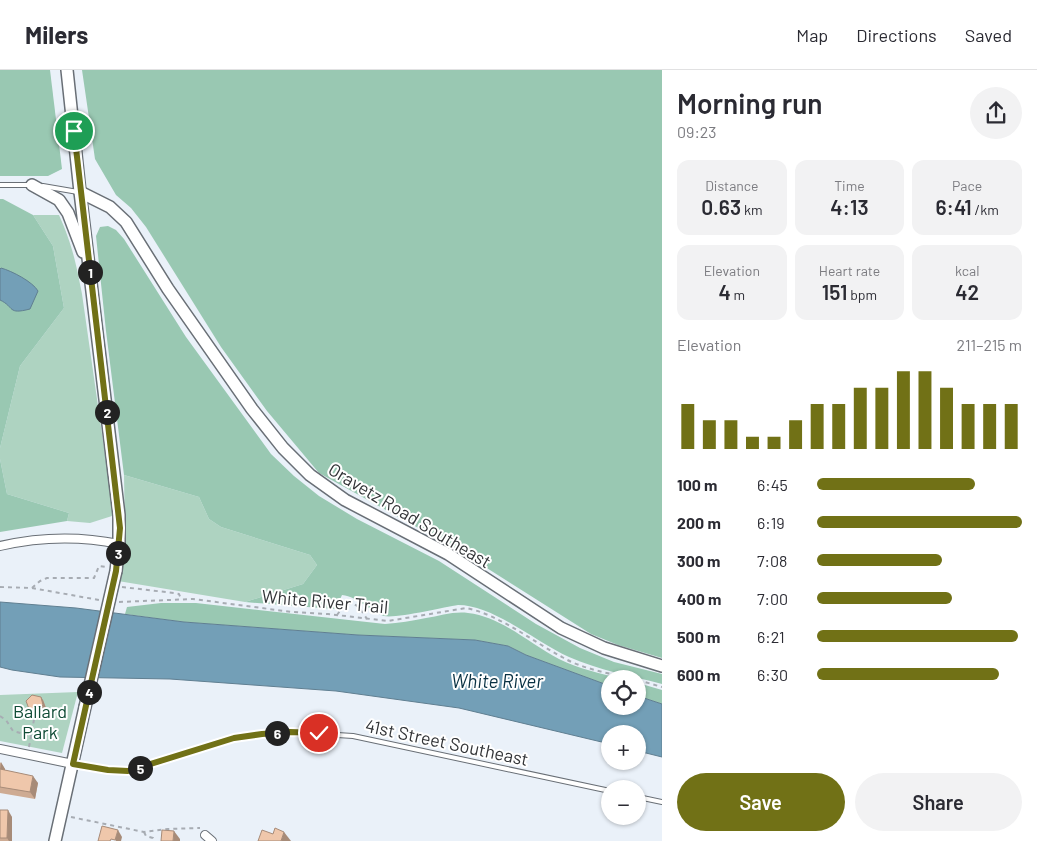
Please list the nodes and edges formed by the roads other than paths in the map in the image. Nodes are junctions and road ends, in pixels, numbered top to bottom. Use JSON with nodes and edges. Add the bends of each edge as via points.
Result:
{"nodes":[{"id":1,"x":67,"y":70,"type":"edge"},
{"id":2,"x":32,"y":184,"type":"junction"},
{"id":3,"x":0,"y":185,"type":"edge"},
{"id":4,"x":80,"y":192,"type":"junction"},
{"id":5,"x":90,"y":271,"type":"junction"},
{"id":6,"x":119,"y":544,"type":"junction"},
{"id":7,"x":0,"y":546,"type":"edge"},
{"id":8,"x":662,"y":666,"type":"edge"},
{"id":9,"x":0,"y":749,"type":"edge"},
{"id":10,"x":73,"y":764,"type":"junction"},
{"id":11,"x":601,"y":789,"type":"edge"},
{"id":12,"x":646,"y":799,"type":"edge"},
{"id":13,"x":662,"y":802,"type":"edge"},
{"id":14,"x":205,"y":835,"type":"road end"},
{"id":15,"x":55,"y":841,"type":"edge"},
{"id":16,"x":212,"y":841,"type":"edge"}],
"edges":[{"from":1,"to":4,"type":"street"},
{"from":2,"to":3,"type":"lane"},
{"from":2,"to":4,"type":"lane"},
{"from":2,"to":5,"type":"street","via":[[59,200],[68,213]]},
{"from":4,"to":5,"type":"street"},
{"from":4,"to":8,"type":"street","name":"Oravetz Road Southeast","via":[[110,207],[126,222],[168,289],[252,409],[310,475],[345,500],[448,554],[561,628],[604,648]]},
{"from":5,"to":6,"type":"street","via":[[119,515]]},
{"from":6,"to":7,"type":"street","via":[[94,539],[57,539]]},
{"from":6,"to":10,"type":"street","bridge":true,"via":[[113,585]]},
{"from":9,"to":10,"type":"street"},
{"from":10,"to":11,"type":"lane","name":"41st Street Southeast","via":[[128,771],[234,738],[290,732],[319,733],[353,736]]},
{"from":10,"to":15,"type":"street"},
{"from":12,"to":13,"type":"lane"},
{"from":14,"to":16,"type":"street"}]}
